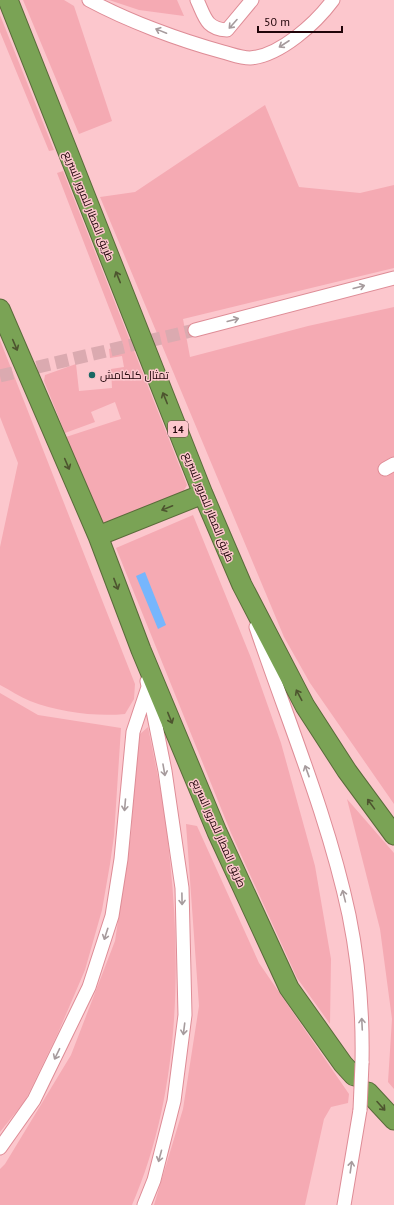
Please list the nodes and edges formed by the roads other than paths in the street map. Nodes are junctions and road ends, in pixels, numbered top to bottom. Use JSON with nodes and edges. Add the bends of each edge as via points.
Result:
{"nodes":[{"id":1,"x":8,"y":0,"type":"edge"},
{"id":2,"x":89,"y":0,"type":"edge"},
{"id":3,"x":197,"y":0,"type":"edge"},
{"id":4,"x":252,"y":0,"type":"edge"},
{"id":5,"x":333,"y":0,"type":"edge"},
{"id":6,"x":394,"y":278,"type":"edge"},
{"id":7,"x":0,"y":309,"type":"edge"},
{"id":8,"x":195,"y":330,"type":"tunnel mouth"},
{"id":9,"x":203,"y":494,"type":"junction"},
{"id":10,"x":98,"y":536,"type":"junction"},
{"id":11,"x":242,"y":585,"type":"junction"},
{"id":12,"x":141,"y":650,"type":"junction"},
{"id":13,"x":148,"y":685,"type":"junction"},
{"id":14,"x":394,"y":835,"type":"edge"},
{"id":15,"x":358,"y":1069,"type":"junction"},
{"id":16,"x":368,"y":1092,"type":"dead end"},
{"id":17,"x":394,"y":1120,"type":"edge"},
{"id":18,"x":0,"y":1148,"type":"edge"},
{"id":19,"x":144,"y":1205,"type":"edge"},
{"id":20,"x":344,"y":1205,"type":"edge"}],
"edges":[{"from":9,"to":1,"type":"highway","name":"طريق المطار للمرور السريع","number":"14","one_way":true},
{"from":5,"to":2,"type":"street","one_way":true,"via":[[320,17],[304,31],[263,56],[248,58],[196,45]]},
{"from":4,"to":3,"type":"street","one_way":true,"via":[[228,30],[218,30],[207,23]]},
{"from":8,"to":6,"type":"street","one_way":true},
{"from":7,"to":10,"type":"highway","name":"طريق المطار للمرور السريع","one_way":true},
{"from":9,"to":10,"type":"highway","one_way":true},
{"from":9,"to":11,"type":"highway","name":"طريق المطار للمرور السريع","number":"14"},
{"from":10,"to":12,"type":"highway","name":"طريق المطار للمرور السريع","one_way":true},
{"from":14,"to":11,"type":"highway","name":"طريق المطار للمرور السريع","number":"14","one_way":true,"via":[[346,771],[305,706]]},
{"from":15,"to":11,"type":"street","one_way":true,"via":[[362,1028],[358,972],[349,916],[311,782]]},
{"from":12,"to":13,"type":"street"},
{"from":12,"to":15,"type":"highway","name":"طريق المطار للمرور السريع","one_way":true,"via":[[217,832],[290,988],[343,1064]]},
{"from":13,"to":18,"type":"street","one_way":true,"via":[[134,732],[121,859],[109,923],[89,987],[34,1100]]},
{"from":13,"to":19,"type":"street","one_way":true,"via":[[165,771],[182,888],[185,1015],[174,1101],[154,1180]]},
{"from":20,"to":15,"type":"street","one_way":true,"bridge":true,"via":[[360,1110]]},
{"from":16,"to":17,"type":"highway","one_way":true}]}
